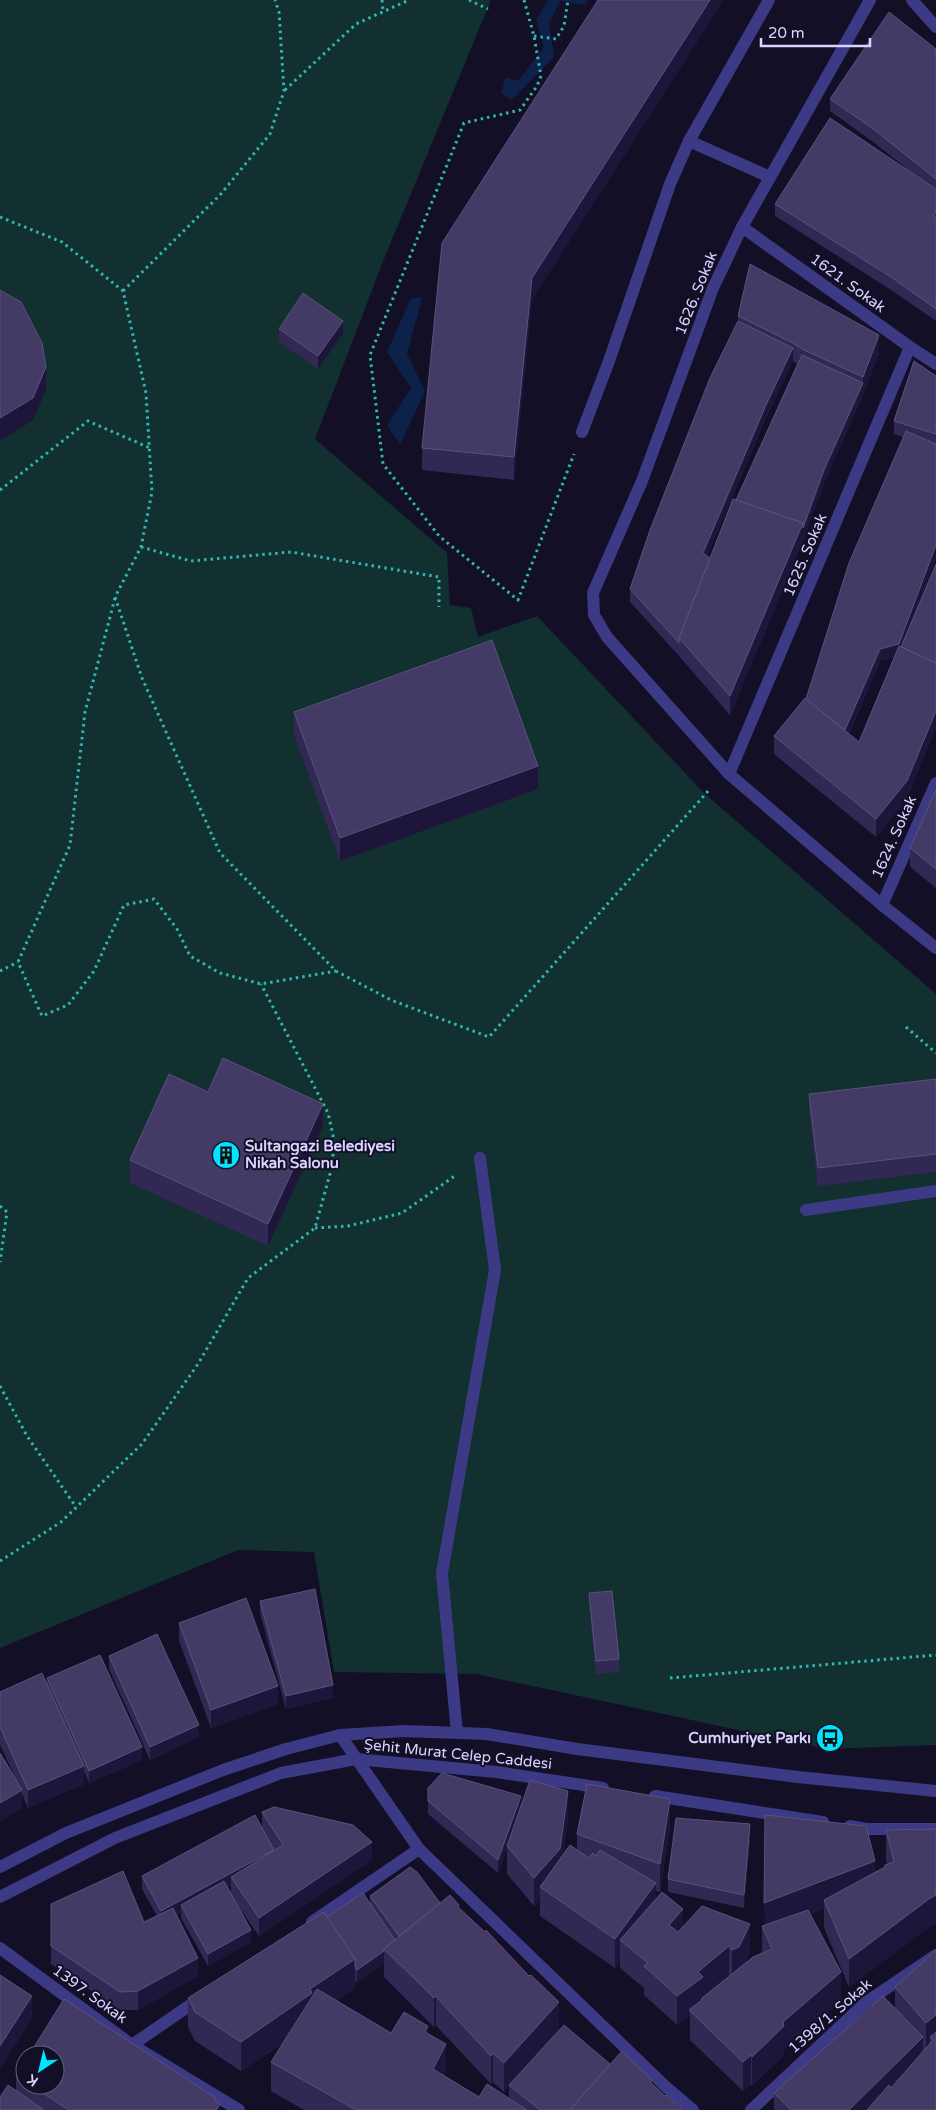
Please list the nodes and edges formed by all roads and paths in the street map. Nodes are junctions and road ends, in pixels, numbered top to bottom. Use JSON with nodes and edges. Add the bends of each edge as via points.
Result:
{"nodes":[{"id":1,"x":275,"y":0,"type":"edge"},
{"id":2,"x":382,"y":0,"type":"edge"},
{"id":3,"x":409,"y":0,"type":"edge"},
{"id":4,"x":469,"y":0,"type":"edge"},
{"id":5,"x":524,"y":0,"type":"edge"},
{"id":6,"x":770,"y":0,"type":"edge"},
{"id":7,"x":870,"y":0,"type":"edge"},
{"id":8,"x":912,"y":0,"type":"edge"},
{"id":9,"x":568,"y":2,"type":"edge"},
{"id":10,"x":488,"y":9,"type":"dead end"},
{"id":11,"x":383,"y":11,"type":"junction"},
{"id":12,"x":936,"y":27,"type":"edge"},
{"id":13,"x":534,"y":36,"type":"junction"},
{"id":14,"x":284,"y":91,"type":"junction"},
{"id":15,"x":688,"y":141,"type":"junction"},
{"id":16,"x":770,"y":177,"type":"junction"},
{"id":17,"x":0,"y":217,"type":"edge"},
{"id":18,"x":742,"y":227,"type":"junction"},
{"id":19,"x":123,"y":291,"type":"junction"},
{"id":20,"x":910,"y":348,"type":"junction"},
{"id":21,"x":936,"y":364,"type":"edge"},
{"id":22,"x":582,"y":432,"type":"joint"},
{"id":23,"x":150,"y":448,"type":"junction"},
{"id":24,"x":0,"y":490,"type":"edge"},
{"id":25,"x":141,"y":547,"type":"junction"},
{"id":26,"x":115,"y":597,"type":"junction"},
{"id":27,"x":439,"y":608,"type":"dead end"},
{"id":28,"x":729,"y":774,"type":"junction"},
{"id":29,"x":936,"y":783,"type":"edge"},
{"id":30,"x":882,"y":905,"type":"junction"},
{"id":31,"x":936,"y":948,"type":"edge"},
{"id":32,"x":18,"y":962,"type":"junction"},
{"id":33,"x":0,"y":971,"type":"edge"},
{"id":34,"x":336,"y":971,"type":"junction"},
{"id":35,"x":261,"y":984,"type":"junction"},
{"id":36,"x":906,"y":1027,"type":"dead end"},
{"id":37,"x":936,"y":1054,"type":"edge"},
{"id":38,"x":480,"y":1158,"type":"joint"},
{"id":39,"x":936,"y":1191,"type":"edge"},
{"id":40,"x":0,"y":1206,"type":"edge"},
{"id":41,"x":806,"y":1210,"type":"dead end"},
{"id":42,"x":315,"y":1228,"type":"junction"},
{"id":43,"x":0,"y":1262,"type":"edge"},
{"id":44,"x":0,"y":1386,"type":"edge"},
{"id":45,"x":76,"y":1507,"type":"junction"},
{"id":46,"x":0,"y":1561,"type":"edge"},
{"id":47,"x":936,"y":1655,"type":"edge"},
{"id":48,"x":670,"y":1678,"type":"dead end"},
{"id":49,"x":457,"y":1733,"type":"junction"},
{"id":50,"x":340,"y":1736,"type":"junction"},
{"id":51,"x":356,"y":1759,"type":"junction"},
{"id":52,"x":613,"y":1790,"type":"edge"},
{"id":53,"x":936,"y":1791,"type":"edge"},
{"id":54,"x":642,"y":1794,"type":"edge"},
{"id":55,"x":936,"y":1829,"type":"edge"},
{"id":56,"x":419,"y":1849,"type":"junction"},
{"id":57,"x":0,"y":1867,"type":"edge"},
{"id":58,"x":0,"y":1897,"type":"edge"},
{"id":59,"x":304,"y":1928,"type":"edge"},
{"id":60,"x":0,"y":1948,"type":"edge"},
{"id":61,"x":936,"y":1955,"type":"edge"},
{"id":62,"x":214,"y":1989,"type":"edge"},
{"id":63,"x":132,"y":2045,"type":"junction"},
{"id":64,"x":239,"y":2110,"type":"edge"},
{"id":65,"x":693,"y":2110,"type":"edge"},
{"id":66,"x":752,"y":2110,"type":"edge"}],
"edges":[{"from":1,"to":14,"type":"path","via":[[279,12]]},
{"from":2,"to":11,"type":"path"},
{"from":3,"to":11,"type":"path"},
{"from":4,"to":10,"type":"path"},
{"from":5,"to":13,"type":"path"},
{"from":6,"to":15,"type":"street"},
{"from":7,"to":16,"type":"street","name":"1626. Sokak"},
{"from":8,"to":12,"type":"street"},
{"from":9,"to":13,"type":"path","via":[[564,26],[556,39]]},
{"from":11,"to":14,"type":"path","via":[[356,24]]},
{"from":13,"to":22,"type":"path","via":[[541,76],[537,86],[520,110],[464,123],[370,355],[383,464],[439,536],[518,600]]},
{"from":14,"to":19,"type":"path","via":[[270,134],[220,195]]},
{"from":15,"to":16,"type":"street"},
{"from":15,"to":22,"type":"street"},
{"from":16,"to":18,"type":"street","name":"1626. Sokak"},
{"from":17,"to":19,"type":"path","via":[[62,242]]},
{"from":18,"to":20,"type":"street","name":"1621. Sokak"},
{"from":18,"to":28,"type":"street","name":"1626. Sokak","via":[[713,288],[642,481],[593,594],[594,615],[607,637]]},
{"from":19,"to":23,"type":"path","via":[[146,393]]},
{"from":20,"to":21,"type":"street","name":"1621. Sokak"},
{"from":20,"to":28,"type":"street","name":"1625. Sokak"},
{"from":23,"to":24,"type":"path","via":[[88,421]]},
{"from":23,"to":25,"type":"path","via":[[152,492]]},
{"from":25,"to":26,"type":"path"},
{"from":25,"to":27,"type":"path","via":[[191,561],[291,552],[440,577]]},
{"from":26,"to":32,"type":"path","via":[[85,712],[70,845]]},
{"from":26,"to":34,"type":"path","via":[[142,678],[220,853]]},
{"from":28,"to":30,"type":"street"},
{"from":28,"to":34,"type":"path","via":[[704,793],[489,1037],[391,1000]]},
{"from":29,"to":30,"type":"street","name":"1624. Sokak"},
{"from":30,"to":31,"type":"street"},
{"from":32,"to":33,"type":"path"},
{"from":32,"to":35,"type":"path","via":[[42,1016],[68,1005],[94,971],[124,905],[154,899],[177,929],[190,956],[220,973]]},
{"from":34,"to":35,"type":"path"},
{"from":35,"to":42,"type":"path","via":[[328,1113],[334,1163]]},
{"from":36,"to":37,"type":"path"},
{"from":38,"to":42,"type":"path","via":[[402,1213],[348,1226]]},
{"from":38,"to":49,"type":"street","via":[[495,1270],[442,1573]]},
{"from":39,"to":41,"type":"street"},
{"from":40,"to":43,"type":"path","via":[[7,1212]]},
{"from":42,"to":45,"type":"path","via":[[248,1278],[198,1364],[142,1444]]},
{"from":44,"to":45,"type":"path","via":[[27,1436]]},
{"from":45,"to":46,"type":"path","via":[[61,1522]]},
{"from":47,"to":48,"type":"path"},
{"from":49,"to":50,"type":"street","name":"Şehit Murat Celep Caddesi","via":[[404,1731]]},
{"from":49,"to":53,"type":"street","name":"Şehit Murat Celep Caddesi","via":[[487,1734],[577,1749],[798,1777]]},
{"from":50,"to":51,"type":"street"},
{"from":50,"to":57,"type":"street","name":"Şehit Murat Celep Caddesi","via":[[286,1749],[223,1770],[66,1833]]},
{"from":51,"to":52,"type":"street","name":"Şehit Murat Celep Caddesi","via":[[496,1772]]},
{"from":51,"to":56,"type":"street"},
{"from":51,"to":58,"type":"street","name":"Şehit Murat Celep Caddesi","via":[[281,1773],[115,1838]]},
{"from":54,"to":55,"type":"street","via":[[867,1829]]},
{"from":56,"to":59,"type":"street"},
{"from":56,"to":65,"type":"street"},
{"from":60,"to":63,"type":"street","name":"1397. Sokak"},
{"from":61,"to":66,"type":"street","name":"1398/1. Sokak","via":[[864,2003]]},
{"from":62,"to":63,"type":"street"},
{"from":63,"to":64,"type":"street","name":"1397. Sokak"}]}
